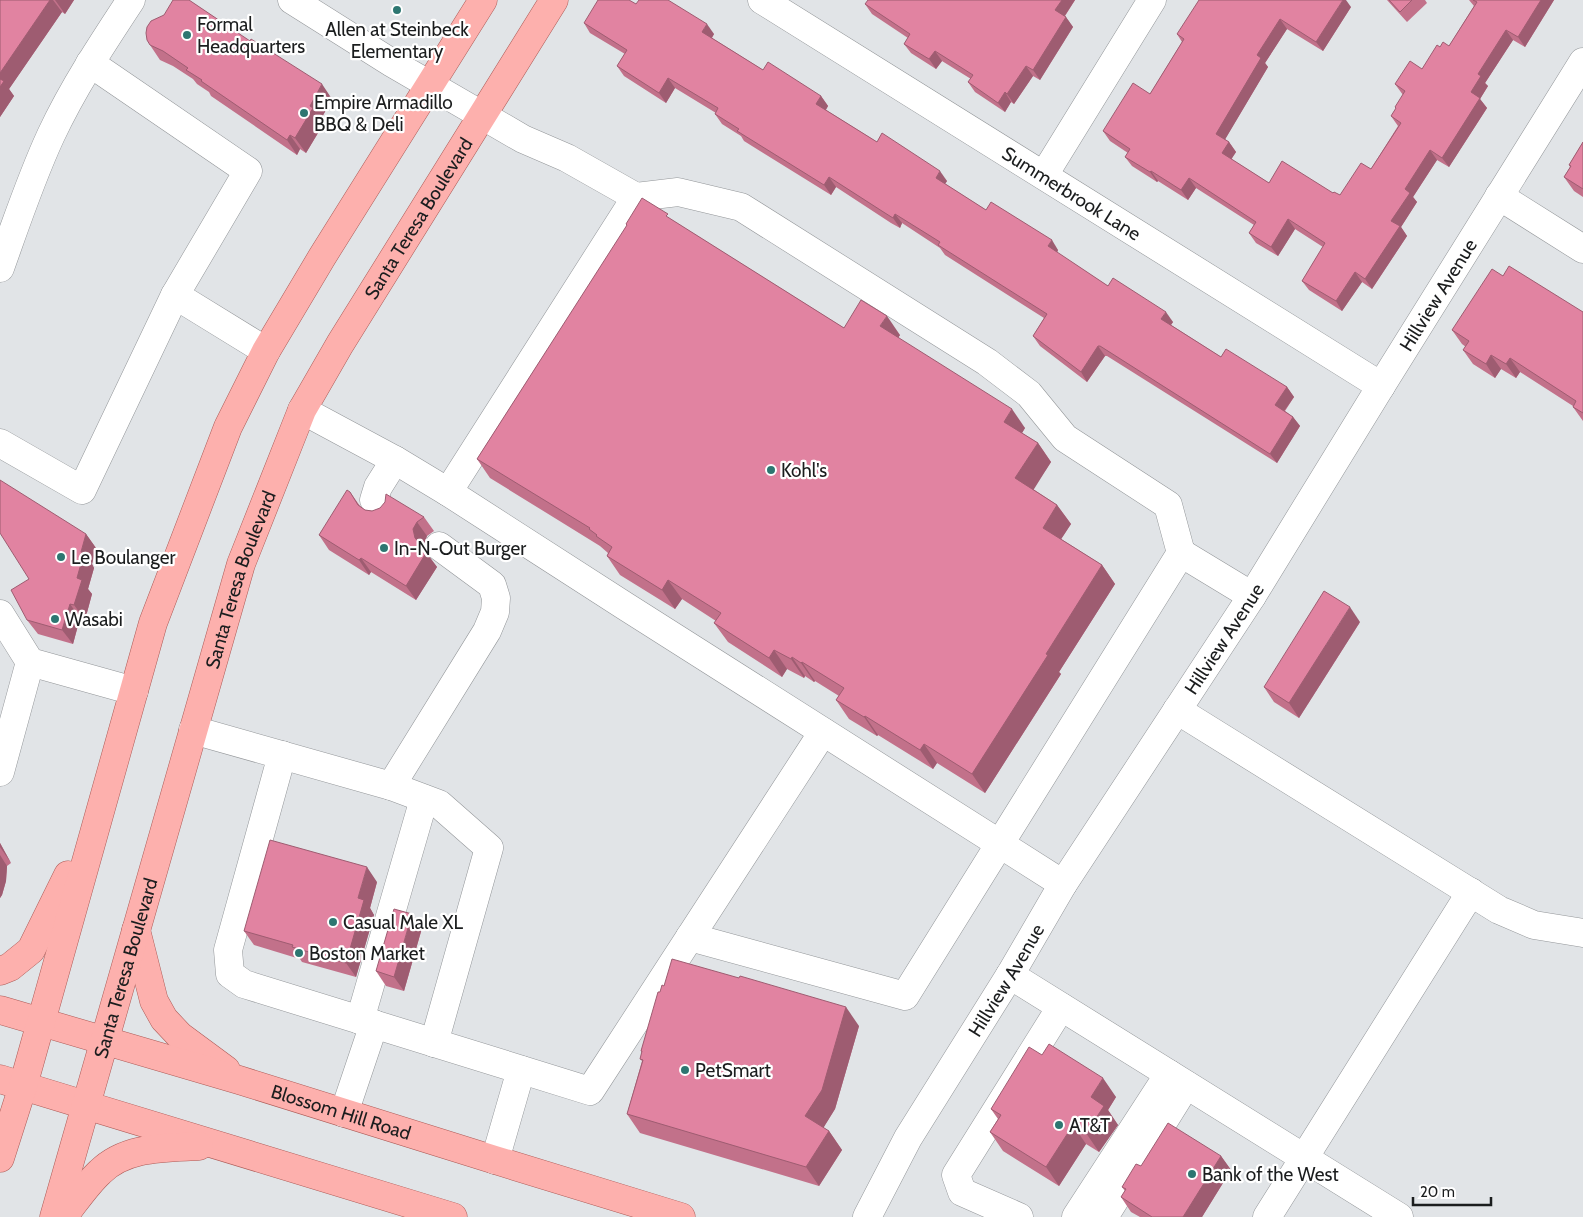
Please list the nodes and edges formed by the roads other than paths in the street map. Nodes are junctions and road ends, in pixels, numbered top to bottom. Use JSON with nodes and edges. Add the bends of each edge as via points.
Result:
{"nodes":[{"id":1,"x":131,"y":0,"type":"edge"},
{"id":2,"x":292,"y":0,"type":"edge"},
{"id":3,"x":483,"y":0,"type":"edge"},
{"id":4,"x":554,"y":0,"type":"edge"},
{"id":5,"x":762,"y":0,"type":"edge"},
{"id":6,"x":1152,"y":0,"type":"edge"},
{"id":7,"x":798,"y":9,"type":"edge"},
{"id":8,"x":1583,"y":62,"type":"edge"},
{"id":9,"x":90,"y":63,"type":"junction"},
{"id":10,"x":430,"y":85,"type":"junction"},
{"id":11,"x":483,"y":115,"type":"junction"},
{"id":12,"x":1044,"y":175,"type":"junction"},
{"id":13,"x":1499,"y":196,"type":"junction"},
{"id":14,"x":636,"y":197,"type":"junction"},
{"id":15,"x":1583,"y":249,"type":"edge"},
{"id":16,"x":0,"y":268,"type":"edge"},
{"id":17,"x":175,"y":295,"type":"junction"},
{"id":18,"x":266,"y":351,"type":"junction"},
{"id":19,"x":1381,"y":386,"type":"junction"},
{"id":20,"x":302,"y":410,"type":"junction"},
{"id":21,"x":0,"y":443,"type":"edge"},
{"id":22,"x":395,"y":460,"type":"junction"},
{"id":23,"x":448,"y":492,"type":"junction"},
{"id":24,"x":381,"y":510,"type":"edge"},
{"id":25,"x":439,"y":546,"type":"dead end"},
{"id":26,"x":1181,"y":553,"type":"junction"},
{"id":27,"x":1252,"y":596,"type":"junction"},
{"id":28,"x":0,"y":614,"type":"edge"},
{"id":29,"x":30,"y":662,"type":"junction"},
{"id":30,"x":134,"y":691,"type":"junction"},
{"id":31,"x":1177,"y":710,"type":"junction"},
{"id":32,"x":193,"y":730,"type":"junction"},
{"id":33,"x":823,"y":732,"type":"junction"},
{"id":34,"x":282,"y":755,"type":"junction"},
{"id":35,"x":0,"y":772,"type":"edge"},
{"id":36,"x":391,"y":786,"type":"junction"},
{"id":37,"x":424,"y":798,"type":"junction"},
{"id":38,"x":100,"y":808,"type":"junction"},
{"id":39,"x":1000,"y":843,"type":"junction"},
{"id":40,"x":1063,"y":884,"type":"junction"},
{"id":41,"x":1471,"y":892,"type":"junction"},
{"id":42,"x":136,"y":930,"type":"junction"},
{"id":43,"x":1583,"y":933,"type":"edge"},
{"id":44,"x":690,"y":937,"type":"junction"},
{"id":45,"x":0,"y":971,"type":"edge"},
{"id":46,"x":1010,"y":974,"type":"junction"},
{"id":47,"x":1062,"y":1007,"type":"junction"},
{"id":48,"x":0,"y":1010,"type":"edge"},
{"id":49,"x":367,"y":1022,"type":"junction"},
{"id":50,"x":39,"y":1023,"type":"junction"},
{"id":51,"x":104,"y":1041,"type":"junction"},
{"id":52,"x":434,"y":1043,"type":"junction"},
{"id":53,"x":521,"y":1070,"type":"junction"},
{"id":54,"x":1178,"y":1079,"type":"junction"},
{"id":55,"x":239,"y":1080,"type":"junction"},
{"id":56,"x":11,"y":1083,"type":"edge"},
{"id":57,"x":86,"y":1104,"type":"junction"},
{"id":58,"x":344,"y":1113,"type":"junction"},
{"id":59,"x":216,"y":1145,"type":"junction"},
{"id":60,"x":0,"y":1158,"type":"edge"},
{"id":61,"x":1304,"y":1158,"type":"junction"},
{"id":62,"x":495,"y":1160,"type":"junction"},
{"id":63,"x":54,"y":1217,"type":"edge"},
{"id":64,"x":63,"y":1217,"type":"edge"},
{"id":65,"x":453,"y":1217,"type":"edge"},
{"id":66,"x":681,"y":1217,"type":"edge"},
{"id":67,"x":867,"y":1217,"type":"edge"},
{"id":68,"x":1019,"y":1217,"type":"edge"},
{"id":69,"x":1076,"y":1217,"type":"edge"},
{"id":70,"x":1104,"y":1217,"type":"edge"},
{"id":71,"x":1267,"y":1217,"type":"edge"},
{"id":72,"x":1399,"y":1217,"type":"edge"}],
"edges":[{"from":1,"to":9,"type":"street"},
{"from":2,"to":10,"type":"street"},
{"from":3,"to":10,"type":"main road"},
{"from":4,"to":11,"type":"main road","name":"Santa Teresa Boulevard"},
{"from":5,"to":7,"type":"street","name":"Summerbrook Lane"},
{"from":6,"to":12,"type":"street"},
{"from":7,"to":12,"type":"street","name":"Summerbrook Lane"},
{"from":8,"to":13,"type":"street","name":"Hillview Avenue"},
{"from":9,"to":16,"type":"street","via":[[52,135],[23,202]]},
{"from":9,"to":17,"type":"street","via":[[248,171]]},
{"from":10,"to":11,"type":"street"},
{"from":10,"to":18,"type":"main road"},
{"from":11,"to":14,"type":"street"},
{"from":11,"to":20,"type":"main road","name":"Santa Teresa Boulevard"},
{"from":12,"to":19,"type":"street","name":"Summerbrook Lane"},
{"from":13,"to":15,"type":"street"},
{"from":13,"to":19,"type":"street","name":"Hillview Avenue"},
{"from":14,"to":23,"type":"street"},
{"from":14,"to":26,"type":"street","via":[[678,192],[741,207],[987,362],[1029,394],[1065,438],[1168,505]]},
{"from":17,"to":18,"type":"street"},
{"from":17,"to":21,"type":"street","via":[[82,490]]},
{"from":18,"to":30,"type":"main road","via":[[228,426],[176,559],[152,623]]},
{"from":19,"to":27,"type":"street","name":"Hillview Avenue"},
{"from":20,"to":22,"type":"street"},
{"from":20,"to":32,"type":"main road","name":"Santa Teresa Boulevard","via":[[241,564]]},
{"from":22,"to":23,"type":"street"},
{"from":22,"to":24,"type":"street","via":[[378,487],[374,500]]},
{"from":23,"to":33,"type":"street"},
{"from":25,"to":36,"type":"street","via":[[492,585],[496,598],[495,612],[487,631]]},
{"from":26,"to":27,"type":"street"},
{"from":26,"to":39,"type":"street"},
{"from":27,"to":31,"type":"street","name":"Hillview Avenue"},
{"from":28,"to":29,"type":"street"},
{"from":29,"to":30,"type":"street"},
{"from":29,"to":35,"type":"street"},
{"from":30,"to":38,"type":"main road"},
{"from":31,"to":40,"type":"street","name":"Hillview Avenue"},
{"from":31,"to":41,"type":"street"},
{"from":32,"to":34,"type":"street"},
{"from":32,"to":42,"type":"main road","name":"Santa Teresa Boulevard"},
{"from":33,"to":39,"type":"street"},
{"from":33,"to":44,"type":"street"},
{"from":34,"to":36,"type":"street"},
{"from":34,"to":49,"type":"street","via":[[228,950],[230,974],[244,984]]},
{"from":36,"to":37,"type":"street"},
{"from":37,"to":49,"type":"street"},
{"from":37,"to":52,"type":"street","via":[[439,804],[489,848]]},
{"from":38,"to":45,"type":"main road","via":[[31,950]]},
{"from":38,"to":50,"type":"main road"},
{"from":39,"to":40,"type":"street"},
{"from":39,"to":44,"type":"street","via":[[904,996]]},
{"from":40,"to":46,"type":"street","name":"Hillview Avenue"},
{"from":41,"to":43,"type":"street","via":[[1499,910],[1534,925]]},
{"from":41,"to":61,"type":"street"},
{"from":42,"to":51,"type":"main road","name":"Santa Teresa Boulevard"},
{"from":42,"to":55,"type":"main road","via":[[154,1001],[164,1019],[180,1036]]},
{"from":44,"to":53,"type":"street","via":[[590,1091]]},
{"from":46,"to":47,"type":"street"},
{"from":46,"to":67,"type":"street","name":"Hillview Avenue","via":[[908,1138]]},
{"from":47,"to":54,"type":"street"},
{"from":47,"to":68,"type":"street","via":[[956,1175],[962,1192]]},
{"from":48,"to":50,"type":"main road","name":"Blossom Hill Road"},
{"from":49,"to":52,"type":"street"},
{"from":49,"to":58,"type":"street"},
{"from":50,"to":51,"type":"main road","name":"Blossom Hill Road"},
{"from":50,"to":56,"type":"main road"},
{"from":51,"to":55,"type":"main road","name":"Blossom Hill Road"},
{"from":51,"to":57,"type":"main road","name":"Santa Teresa Boulevard"},
{"from":52,"to":53,"type":"street"},
{"from":53,"to":62,"type":"street"},
{"from":54,"to":61,"type":"street"},
{"from":54,"to":69,"type":"street"},
{"from":54,"to":70,"type":"street"},
{"from":55,"to":58,"type":"main road","name":"Blossom Hill Road"},
{"from":56,"to":57,"type":"main road"},
{"from":56,"to":60,"type":"main road"},
{"from":57,"to":59,"type":"main road"},
{"from":57,"to":63,"type":"main road","name":"Santa Teresa Boulevard"},
{"from":58,"to":62,"type":"main road","name":"Blossom Hill Road"},
{"from":59,"to":64,"type":"main road","via":[[153,1148],[118,1160],[101,1171]]},
{"from":59,"to":65,"type":"main road"},
{"from":61,"to":71,"type":"street"},
{"from":61,"to":72,"type":"street"},
{"from":62,"to":66,"type":"main road","name":"Blossom Hill Road"}]}
